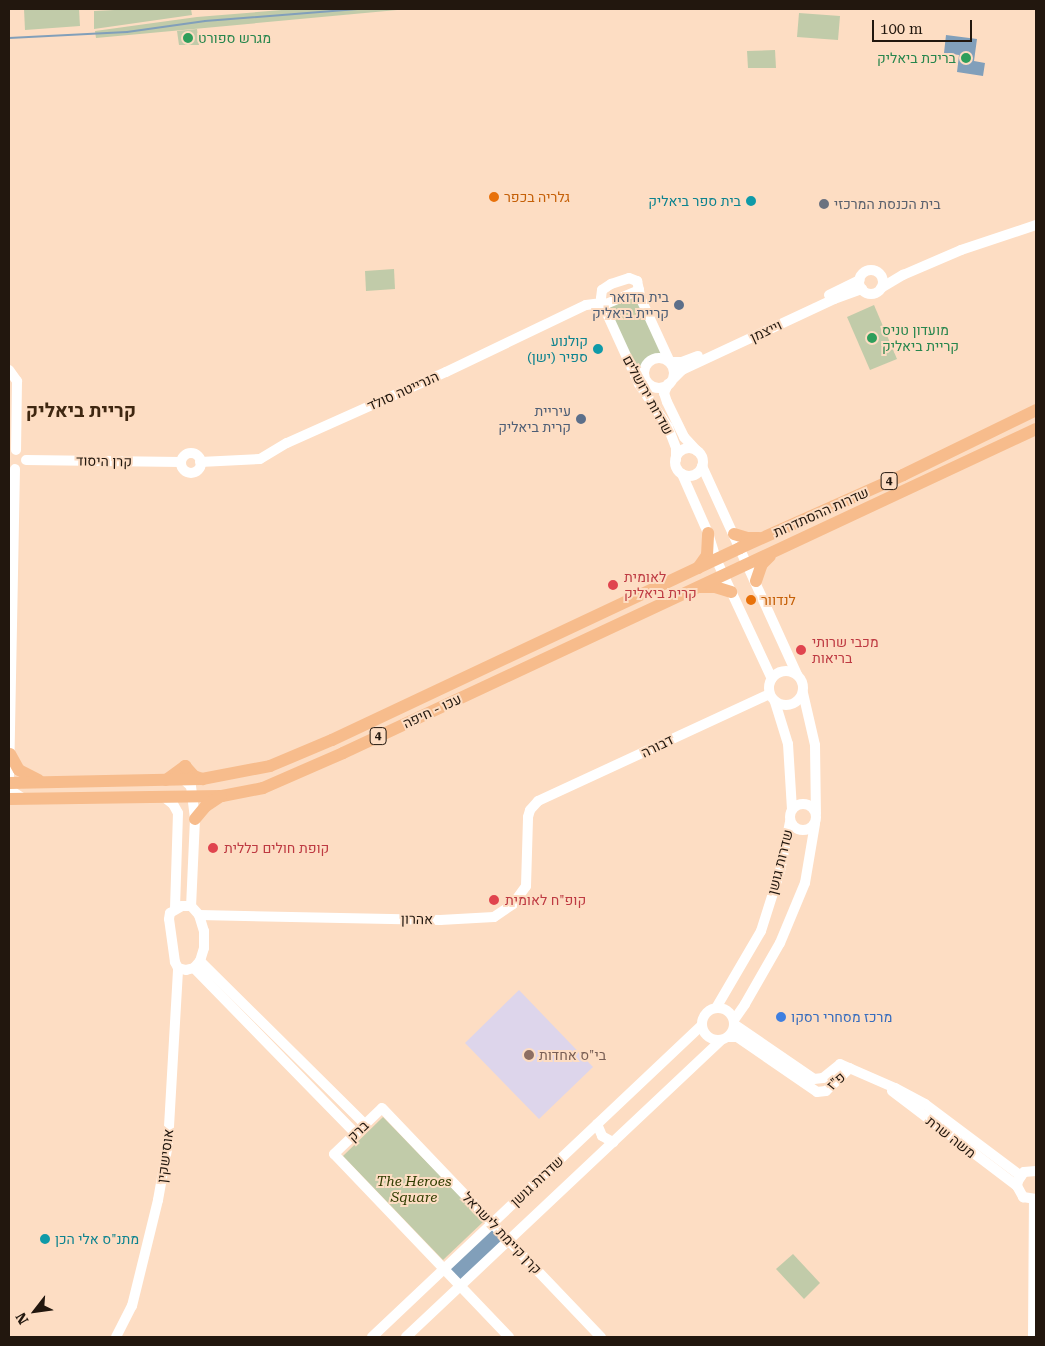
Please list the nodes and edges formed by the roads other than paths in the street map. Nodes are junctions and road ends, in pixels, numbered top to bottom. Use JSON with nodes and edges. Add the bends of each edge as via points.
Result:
{"nodes":[{"id":1,"x":1036,"y":225,"type":"edge"},
{"id":2,"x":880,"y":275,"type":"junction"},
{"id":3,"x":903,"y":276,"type":"junction"},
{"id":4,"x":861,"y":285,"type":"junction"},
{"id":5,"x":881,"y":288,"type":"junction"},
{"id":6,"x":639,"y":290,"type":"junction"},
{"id":7,"x":603,"y":304,"type":"junction"},
{"id":8,"x":624,"y":352,"type":"junction"},
{"id":9,"x":670,"y":361,"type":"junction"},
{"id":10,"x":9,"y":370,"type":"edge"},
{"id":11,"x":645,"y":381,"type":"junction"},
{"id":12,"x":671,"y":381,"type":"junction"},
{"id":13,"x":1036,"y":410,"type":"edge"},
{"id":14,"x":668,"y":427,"type":"junction"},
{"id":15,"x":1036,"y":429,"type":"edge"},
{"id":16,"x":698,"y":451,"type":"junction"},
{"id":17,"x":11,"y":453,"type":"edge"},
{"id":18,"x":26,"y":460,"type":"junction"},
{"id":19,"x":676,"y":460,"type":"junction"},
{"id":20,"x":181,"y":462,"type":"joint"},
{"id":21,"x":702,"y":466,"type":"junction"},
{"id":22,"x":12,"y":468,"type":"edge"},
{"id":23,"x":682,"y":474,"type":"junction"},
{"id":24,"x":708,"y":533,"type":"junction"},
{"id":25,"x":734,"y":534,"type":"junction"},
{"id":26,"x":764,"y":537,"type":"junction"},
{"id":27,"x":740,"y":548,"type":"junction"},
{"id":28,"x":774,"y":552,"type":"junction"},
{"id":29,"x":716,"y":560,"type":"junction"},
{"id":30,"x":748,"y":564,"type":"junction"},
{"id":31,"x":698,"y":568,"type":"junction"},
{"id":32,"x":723,"y":576,"type":"junction"},
{"id":33,"x":756,"y":581,"type":"junction"},
{"id":34,"x":698,"y":587,"type":"junction"},
{"id":35,"x":731,"y":592,"type":"junction"},
{"id":36,"x":797,"y":674,"type":"junction"},
{"id":37,"x":772,"y":679,"type":"junction"},
{"id":38,"x":803,"y":693,"type":"junction"},
{"id":39,"x":772,"y":698,"type":"junction"},
{"id":40,"x":9,"y":755,"type":"edge"},
{"id":41,"x":202,"y":779,"type":"junction"},
{"id":42,"x":166,"y":780,"type":"junction"},
{"id":43,"x":184,"y":780,"type":"junction"},
{"id":44,"x":42,"y":781,"type":"junction"},
{"id":45,"x":9,"y":783,"type":"edge"},
{"id":46,"x":222,"y":796,"type":"junction"},
{"id":47,"x":164,"y":797,"type":"junction"},
{"id":48,"x":193,"y":797,"type":"junction"},
{"id":49,"x":544,"y":797,"type":"joint"},
{"id":50,"x":24,"y":798,"type":"junction"},
{"id":51,"x":9,"y":799,"type":"edge"},
{"id":52,"x":792,"y":809,"type":"junction"},
{"id":53,"x":816,"y":812,"type":"junction"},
{"id":54,"x":195,"y":819,"type":"junction"},
{"id":55,"x":790,"y":822,"type":"junction"},
{"id":56,"x":815,"y":824,"type":"junction"},
{"id":57,"x":191,"y":906,"type":"junction"},
{"id":58,"x":174,"y":909,"type":"junction"},
{"id":59,"x":199,"y":915,"type":"junction"},
{"id":60,"x":197,"y":964,"type":"junction"},
{"id":61,"x":178,"y":968,"type":"junction"},
{"id":62,"x":716,"y":1008,"type":"junction"},
{"id":63,"x":734,"y":1022,"type":"junction"},
{"id":64,"x":702,"y":1025,"type":"junction"},
{"id":65,"x":724,"y":1038,"type":"junction"},
{"id":66,"x":850,"y":1068,"type":"junction"},
{"id":67,"x":887,"y":1084,"type":"junction"},
{"id":68,"x":382,"y":1108,"type":"joint"},
{"id":69,"x":365,"y":1124,"type":"junction"},
{"id":70,"x":597,"y":1124,"type":"junction"},
{"id":71,"x":355,"y":1133,"type":"junction"},
{"id":72,"x":613,"y":1142,"type":"junction"},
{"id":73,"x":1036,"y":1171,"type":"edge"},
{"id":74,"x":1021,"y":1176,"type":"junction"},
{"id":75,"x":1017,"y":1186,"type":"junction"},
{"id":76,"x":1035,"y":1199,"type":"edge"},
{"id":77,"x":492,"y":1222,"type":"junction"},
{"id":78,"x":509,"y":1240,"type":"junction"},
{"id":79,"x":444,"y":1268,"type":"junction"},
{"id":80,"x":460,"y":1286,"type":"junction"},
{"id":81,"x":116,"y":1337,"type":"edge"},
{"id":82,"x":372,"y":1337,"type":"edge"},
{"id":83,"x":406,"y":1337,"type":"edge"},
{"id":84,"x":509,"y":1337,"type":"edge"},
{"id":85,"x":601,"y":1337,"type":"edge"},
{"id":86,"x":1033,"y":1337,"type":"edge"}],
"edges":[{"from":1,"to":3,"type":"street","via":[[961,250]]},
{"from":2,"to":3,"type":"street"},
{"from":2,"to":4,"type":"street","via":[[869,271],[863,274]]},
{"from":2,"to":5,"type":"street","via":[[883,280]]},
{"from":3,"to":5,"type":"street"},
{"from":4,"to":5,"type":"street","via":[[871,294]]},
{"from":4,"to":9,"type":"street","name":"וייצמן","via":[[687,360]]},
{"from":4,"to":12,"type":"street","name":"וייצמן","via":[[682,370]]},
{"from":6,"to":7,"type":"street","name":"הנרייטה סולד"},
{"from":6,"to":7,"type":"street","via":[[634,278],[611,284],[602,290]]},
{"from":6,"to":9,"type":"street"},
{"from":7,"to":8,"type":"street","name":"שדרות ירושלים"},
{"from":7,"to":20,"type":"street","name":"הנרייטה סולד","via":[[586,306],[287,443],[260,459],[200,462],[197,470],[189,472],[182,468]]},
{"from":8,"to":11,"type":"street"},
{"from":8,"to":14,"type":"street","name":"שדרות ירושלים","via":[[639,384]]},
{"from":9,"to":11,"type":"street","via":[[658,359],[649,362],[644,368]]},
{"from":9,"to":12,"type":"street","via":[[674,369]]},
{"from":10,"to":17,"type":"street","via":[[17,381]]},
{"from":11,"to":12,"type":"street","via":[[657,388]]},
{"from":11,"to":14,"type":"street"},
{"from":12,"to":16,"type":"street","name":"שדרות ירושלים","via":[[664,393],[667,402],[684,437]]},
{"from":13,"to":26,"type":"highway","name":"שדרות ההסתדרות","number":"4"},
{"from":14,"to":19,"type":"street","name":"שדרות ירושלים","via":[[676,448]]},
{"from":15,"to":28,"type":"highway","name":"שדרות ההסתדרות","number":"4"},
{"from":16,"to":19,"type":"street","via":[[685,449]]},
{"from":16,"to":21,"type":"street"},
{"from":17,"to":18,"type":"street","via":[[24,454]]},
{"from":18,"to":20,"type":"street","name":"קרן היסוד"},
{"from":18,"to":22,"type":"street","via":[[21,468]]},
{"from":19,"to":23,"type":"street"},
{"from":21,"to":23,"type":"street","via":[[696,474]]},
{"from":21,"to":25,"type":"street"},
{"from":22,"to":40,"type":"street"},
{"from":23,"to":24,"type":"street"},
{"from":24,"to":29,"type":"street"},
{"from":24,"to":31,"type":"highway","via":[[707,555]]},
{"from":25,"to":26,"type":"highway","via":[[748,538]]},
{"from":25,"to":27,"type":"street"},
{"from":26,"to":27,"type":"highway","name":"שדרות ההסתדרות","number":"4"},
{"from":27,"to":29,"type":"highway","number":"4"},
{"from":27,"to":30,"type":"street"},
{"from":28,"to":30,"type":"highway","name":"שדרות ההסתדרות","number":"4"},
{"from":28,"to":33,"type":"highway","via":[[762,564]]},
{"from":29,"to":31,"type":"highway","name":"עכו - חיפה","number":"4"},
{"from":29,"to":32,"type":"street"},
{"from":30,"to":32,"type":"highway","number":"4"},
{"from":30,"to":33,"type":"street"},
{"from":31,"to":41,"type":"highway","name":"עכו - חיפה","number":"4","via":[[279,763]]},
{"from":32,"to":34,"type":"highway","name":"עכו - חיפה","number":"4"},
{"from":32,"to":35,"type":"street"},
{"from":33,"to":36,"type":"street"},
{"from":34,"to":35,"type":"highway"},
{"from":34,"to":46,"type":"highway","name":"עכו - חיפה","number":"4","via":[[291,776],[263,788]]},
{"from":35,"to":37,"type":"street"},
{"from":36,"to":37,"type":"street","via":[[780,672]]},
{"from":36,"to":38,"type":"street"},
{"from":37,"to":39,"type":"street"},
{"from":38,"to":39,"type":"street","via":[[796,702],[786,706]]},
{"from":38,"to":53,"type":"street","via":[[815,745]]},
{"from":39,"to":49,"type":"street","name":"דבורה"},
{"from":39,"to":52,"type":"street","via":[[788,744]]},
{"from":40,"to":44,"type":"highway","via":[[18,770]]},
{"from":40,"to":45,"type":"street"},
{"from":41,"to":42,"type":"highway","via":[[185,766]]},
{"from":41,"to":43,"type":"highway","name":"עכו - חיפה","number":"4"},
{"from":42,"to":43,"type":"highway","name":"עכו - חיפה","number":"4"},
{"from":42,"to":44,"type":"highway","name":"עכו - חיפה","number":"4"},
{"from":43,"to":48,"type":"street","via":[[191,786]]},
{"from":44,"to":45,"type":"highway","name":"עכו - חיפה","number":"4"},
{"from":45,"to":50,"type":"street","via":[[13,792]]},
{"from":46,"to":48,"type":"highway","name":"עכו - חיפה","number":"4"},
{"from":46,"to":54,"type":"highway","via":[[206,806]]},
{"from":47,"to":48,"type":"highway","name":"עכו - חיפה","number":"4"},
{"from":47,"to":50,"type":"highway","name":"עכו - חיפה","number":"4"},
{"from":47,"to":58,"type":"street","via":[[178,813]]},
{"from":48,"to":54,"type":"street"},
{"from":49,"to":59,"type":"street","name":"אהרון","via":[[533,805],[528,817],[527,877],[521,896],[494,917],[461,920]]},
{"from":50,"to":51,"type":"highway","name":"עכו - חיפה","number":"4"},
{"from":52,"to":53,"type":"street","via":[[799,804],[807,804]]},
{"from":52,"to":55,"type":"street"},
{"from":53,"to":56,"type":"street"},
{"from":54,"to":57,"type":"street"},
{"from":55,"to":56,"type":"street","via":[[800,830],[808,830]]},
{"from":55,"to":62,"type":"street","name":"שדרות גושן","via":[[780,871],[760,931]]},
{"from":56,"to":63,"type":"street","name":"שדרות גושן","via":[[805,883],[780,943]]},
{"from":57,"to":58,"type":"street"},
{"from":57,"to":59,"type":"street"},
{"from":58,"to":61,"type":"street","name":"אוסישקין","via":[[168,919]]},
{"from":59,"to":60,"type":"street","via":[[204,931],[204,948]]},
{"from":60,"to":61,"type":"street","via":[[186,970]]},
{"from":60,"to":69,"type":"street"},
{"from":60,"to":71,"type":"street"},
{"from":61,"to":81,"type":"street","name":"אוסישקין","via":[[168,1144],[132,1306]]},
{"from":62,"to":63,"type":"street","via":[[725,1010]]},
{"from":62,"to":64,"type":"street","via":[[707,1013]]},
{"from":63,"to":65,"type":"street"},
{"from":63,"to":66,"type":"street","name":"פ\"ז","via":[[814,1079],[823,1078],[838,1064]]},
{"from":64,"to":65,"type":"street","via":[[710,1038]]},
{"from":64,"to":70,"type":"street","name":"שדרות גושן"},
{"from":65,"to":66,"type":"street","name":"פ\"ז","via":[[737,1037],[817,1092],[826,1091]]},
{"from":65,"to":72,"type":"street","name":"שדרות גושן"},
{"from":66,"to":67,"type":"street","name":"משה שרת"},
{"from":67,"to":74,"type":"street","name":"משה שרת","via":[[925,1104]]},
{"from":67,"to":75,"type":"street","name":"משה שרת","via":[[893,1092]]},
{"from":68,"to":69,"type":"street","name":"ברק"},
{"from":68,"to":77,"type":"street","name":"קרן קיימת לישראל"},
{"from":69,"to":71,"type":"street","name":"ברק"},
{"from":70,"to":72,"type":"street","via":[[602,1136]]},
{"from":70,"to":77,"type":"street","name":"שדרות גושן"},
{"from":71,"to":79,"type":"street","name":"ברק","via":[[334,1154]]},
{"from":72,"to":78,"type":"street","name":"שדרות גושן"},
{"from":73,"to":74,"type":"street"},
{"from":74,"to":75,"type":"street"},
{"from":75,"to":76,"type":"street","name":"משה שרת","via":[[1023,1197]]},
{"from":76,"to":86,"type":"street"},
{"from":77,"to":78,"type":"street","name":"קרן קיימת לישראל"},
{"from":77,"to":79,"type":"street","name":"שדרות גושן"},
{"from":78,"to":80,"type":"street","name":"שדרות גושן"},
{"from":78,"to":85,"type":"street","name":"קרן קיימת לישראל"},
{"from":79,"to":80,"type":"street"},
{"from":79,"to":82,"type":"street","name":"שדרות גושן"},
{"from":80,"to":83,"type":"street","name":"שדרות גושן"},
{"from":80,"to":84,"type":"street"}]}
